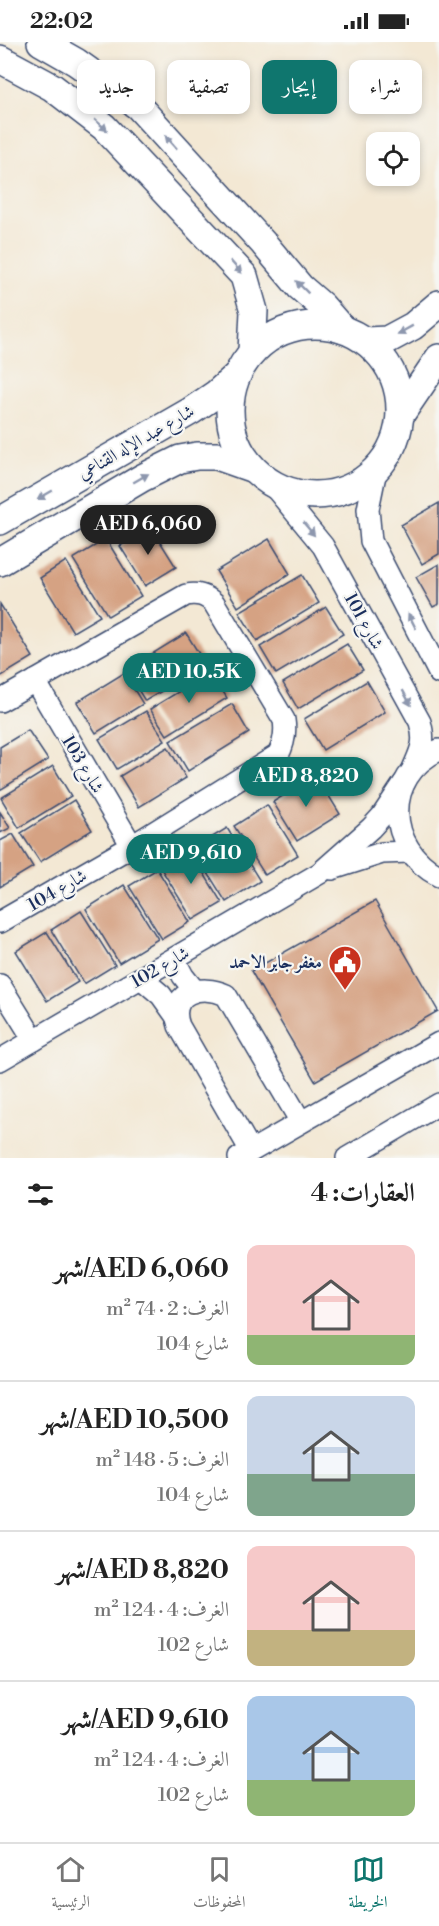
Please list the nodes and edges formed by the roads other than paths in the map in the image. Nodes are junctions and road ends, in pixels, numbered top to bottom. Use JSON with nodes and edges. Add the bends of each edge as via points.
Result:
{"nodes":[{"id":1,"x":41,"y":42,"type":"edge"},
{"id":2,"x":0,"y":59,"type":"edge"},
{"id":3,"x":439,"y":304,"type":"edge"},
{"id":4,"x":354,"y":335,"type":"junction"},
{"id":5,"x":252,"y":352,"type":"junction"},
{"id":6,"x":439,"y":358,"type":"edge"},
{"id":7,"x":236,"y":376,"type":"junction"},
{"id":8,"x":400,"y":414,"type":"junction"},
{"id":9,"x":376,"y":470,"type":"junction"},
{"id":10,"x":262,"y":476,"type":"junction"},
{"id":11,"x":0,"y":521,"type":"edge"},
{"id":12,"x":0,"y":561,"type":"edge"},
{"id":13,"x":439,"y":673,"type":"edge"},
{"id":14,"x":34,"y":681,"type":"junction"},
{"id":15,"x":0,"y":701,"type":"edge"},
{"id":16,"x":439,"y":750,"type":"edge"},
{"id":17,"x":408,"y":776,"type":"junction"},
{"id":18,"x":132,"y":846,"type":"junction"},
{"id":19,"x":410,"y":852,"type":"junction"},
{"id":20,"x":320,"y":873,"type":"junction"},
{"id":21,"x":439,"y":876,"type":"edge"},
{"id":22,"x":0,"y":922,"type":"edge"},
{"id":23,"x":174,"y":959,"type":"junction"},
{"id":24,"x":141,"y":978,"type":"junction"},
{"id":25,"x":0,"y":985,"type":"edge"},
{"id":26,"x":195,"y":991,"type":"junction"},
{"id":27,"x":176,"y":1016,"type":"junction"},
{"id":28,"x":34,"y":1040,"type":"junction"},
{"id":29,"x":439,"y":1043,"type":"edge"},
{"id":30,"x":0,"y":1060,"type":"edge"},
{"id":31,"x":439,"y":1104,"type":"edge"},
{"id":32,"x":301,"y":1122,"type":"junction"},
{"id":33,"x":244,"y":1154,"type":"edge"},
{"id":34,"x":347,"y":1158,"type":"edge"}],
"edges":[{"from":4,"to":1,"type":"main road","one_way":true,"via":[[300,287],[138,106]]},
{"from":2,"to":5,"type":"main road","one_way":true,"via":[[52,87],[104,127],[244,276],[254,311]]},
{"from":3,"to":4,"type":"main road","one_way":true,"via":[[413,326],[387,340]]},
{"from":4,"to":5,"type":"main road","via":[[318,325],[294,327],[271,337]]},
{"from":4,"to":8,"type":"main road","via":[[385,361],[397,387]]},
{"from":5,"to":7,"type":"main road"},
{"from":6,"to":8,"type":"main road"},
{"from":7,"to":10,"type":"main road","via":[[230,399],[230,424],[238,447]]},
{"from":7,"to":11,"type":"main road","name":"شارع عبد الإله القناعي","one_way":true,"via":[[190,411]]},
{"from":8,"to":9,"type":"main road","via":[[393,445]]},
{"from":9,"to":10,"type":"main road","via":[[358,484],[315,495],[293,493]]},
{"from":13,"to":9,"type":"street","one_way":true,"via":[[372,541],[368,509]]},
{"from":12,"to":10,"type":"main road","name":"شارع عبد الإله القناعي","one_way":true,"via":[[180,459],[217,456]]},
{"from":10,"to":17,"type":"street","name":"شارع 101","one_way":true,"via":[[323,546],[420,722],[423,746]]},
{"from":14,"to":15,"type":"street","name":"شارع 104"},
{"from":14,"to":18,"type":"street","name":"شارع 103"},
{"from":14,"to":18,"type":"street","name":"شارع 104","via":[[186,595],[202,595],[214,603],[284,720],[285,735],[278,755]]},
{"from":16,"to":17,"type":"street","via":[[422,760]]},
{"from":17,"to":19,"type":"street","via":[[398,811],[403,840]]},
{"from":17,"to":20,"type":"street","name":"شارع 102","via":[[372,828]]},
{"from":18,"to":22,"type":"street","name":"شارع 104"},
{"from":19,"to":20,"type":"street","name":"شارع 102","via":[[370,855]]},
{"from":19,"to":21,"type":"street"},
{"from":20,"to":23,"type":"street","name":"شارع 102"},
{"from":23,"to":24,"type":"street","name":"شارع 102"},
{"from":23,"to":26,"type":"street"},
{"from":24,"to":27,"type":"street","via":[[161,995]]},
{"from":24,"to":28,"type":"street","name":"شارع 102"},
{"from":25,"to":28,"type":"street"},
{"from":26,"to":27,"type":"street","via":[[181,999]]},
{"from":26,"to":32,"type":"street","via":[[215,990],[226,995]]},
{"from":27,"to":33,"type":"street"},
{"from":28,"to":30,"type":"street","name":"شارع 102"},
{"from":29,"to":32,"type":"street"},
{"from":31,"to":34,"type":"street"},
{"from":32,"to":33,"type":"street"}]}
